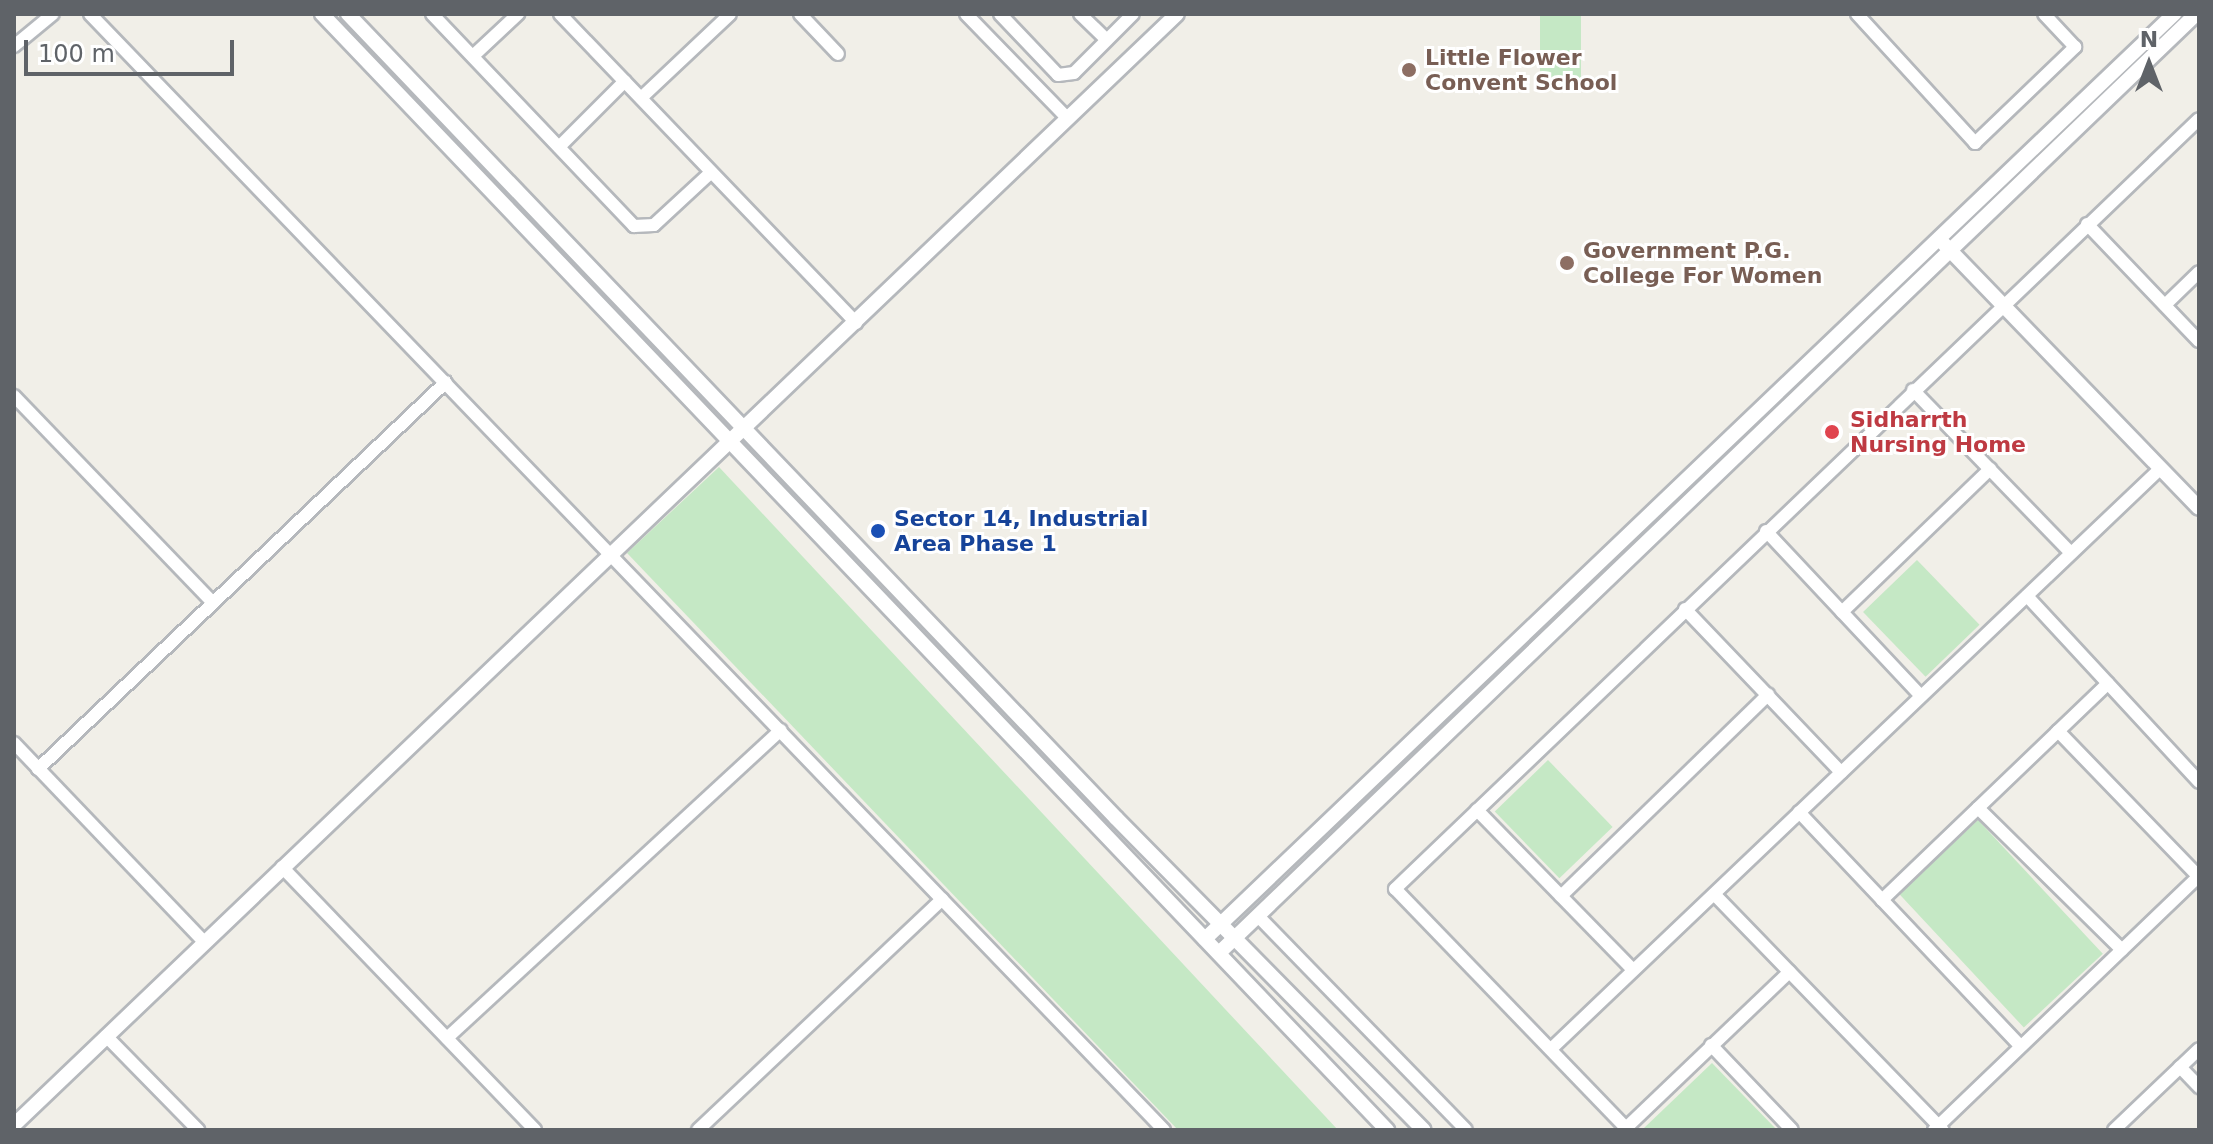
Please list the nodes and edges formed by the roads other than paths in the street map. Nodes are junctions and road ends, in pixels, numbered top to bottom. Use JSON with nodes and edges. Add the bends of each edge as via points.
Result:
{"nodes":[{"id":1,"x":53,"y":14,"type":"edge"},
{"id":2,"x":90,"y":14,"type":"edge"},
{"id":3,"x":322,"y":14,"type":"edge"},
{"id":4,"x":348,"y":14,"type":"edge"},
{"id":5,"x":432,"y":14,"type":"edge"},
{"id":6,"x":518,"y":14,"type":"edge"},
{"id":7,"x":560,"y":14,"type":"edge"},
{"id":8,"x":730,"y":14,"type":"edge"},
{"id":9,"x":800,"y":14,"type":"edge"},
{"id":10,"x":966,"y":14,"type":"edge"},
{"id":11,"x":1000,"y":14,"type":"edge"},
{"id":12,"x":1080,"y":14,"type":"edge"},
{"id":13,"x":1133,"y":14,"type":"edge"},
{"id":14,"x":1177,"y":14,"type":"edge"},
{"id":15,"x":1857,"y":14,"type":"edge"},
{"id":16,"x":2044,"y":14,"type":"edge"},
{"id":17,"x":2174,"y":14,"type":"edge"},
{"id":18,"x":2196,"y":14,"type":"edge"},
{"id":19,"x":1107,"y":40,"type":"junction"},
{"id":20,"x":14,"y":46,"type":"edge"},
{"id":21,"x":838,"y":54,"type":"dead end"},
{"id":22,"x":473,"y":56,"type":"junction"},
{"id":23,"x":625,"y":81,"type":"junction"},
{"id":24,"x":641,"y":98,"type":"junction"},
{"id":25,"x":1068,"y":119,"type":"junction"},
{"id":26,"x":2199,"y":119,"type":"edge"},
{"id":27,"x":559,"y":147,"type":"junction"},
{"id":28,"x":709,"y":174,"type":"junction"},
{"id":29,"x":2087,"y":224,"type":"junction"},
{"id":30,"x":1938,"y":238,"type":"junction"},
{"id":31,"x":1950,"y":250,"type":"junction"},
{"id":32,"x":2199,"y":272,"type":"edge"},
{"id":33,"x":2001,"y":305,"type":"junction"},
{"id":34,"x":2165,"y":305,"type":"junction"},
{"id":35,"x":856,"y":323,"type":"junction"},
{"id":36,"x":2199,"y":341,"type":"edge"},
{"id":37,"x":446,"y":382,"type":"junction"},
{"id":38,"x":1913,"y":390,"type":"junction"},
{"id":39,"x":14,"y":396,"type":"edge"},
{"id":40,"x":745,"y":429,"type":"junction"},
{"id":41,"x":731,"y":443,"type":"junction"},
{"id":42,"x":2161,"y":468,"type":"junction"},
{"id":43,"x":1990,"y":469,"type":"junction"},
{"id":44,"x":2199,"y":508,"type":"edge"},
{"id":45,"x":1766,"y":531,"type":"junction"},
{"id":46,"x":2071,"y":553,"type":"junction"},
{"id":47,"x":612,"y":555,"type":"junction"},
{"id":48,"x":2027,"y":596,"type":"junction"},
{"id":49,"x":213,"y":603,"type":"junction"},
{"id":50,"x":1685,"y":609,"type":"junction"},
{"id":51,"x":1842,"y":612,"type":"junction"},
{"id":52,"x":2108,"y":683,"type":"junction"},
{"id":53,"x":1768,"y":695,"type":"junction"},
{"id":54,"x":1921,"y":696,"type":"junction"},
{"id":55,"x":781,"y":730,"type":"junction"},
{"id":56,"x":2058,"y":731,"type":"junction"},
{"id":57,"x":14,"y":743,"type":"edge"},
{"id":58,"x":38,"y":769,"type":"junction"},
{"id":59,"x":1841,"y":772,"type":"junction"},
{"id":60,"x":2199,"y":782,"type":"edge"},
{"id":61,"x":1978,"y":808,"type":"junction"},
{"id":62,"x":1477,"y":810,"type":"junction"},
{"id":63,"x":1799,"y":812,"type":"junction"},
{"id":64,"x":282,"y":867,"type":"junction"},
{"id":65,"x":2199,"y":876,"type":"edge"},
{"id":66,"x":1715,"y":895,"type":"junction"},
{"id":67,"x":1561,"y":896,"type":"junction"},
{"id":68,"x":942,"y":899,"type":"junction"},
{"id":69,"x":1882,"y":900,"type":"junction"},
{"id":70,"x":1258,"y":916,"type":"junction"},
{"id":71,"x":1221,"y":921,"type":"junction"},
{"id":72,"x":1236,"y":936,"type":"junction"},
{"id":73,"x":1205,"y":939,"type":"junction"},
{"id":74,"x":204,"y":942,"type":"junction"},
{"id":75,"x":2122,"y":950,"type":"junction"},
{"id":76,"x":1219,"y":953,"type":"junction"},
{"id":77,"x":1633,"y":970,"type":"junction"},
{"id":78,"x":1789,"y":972,"type":"junction"},
{"id":79,"x":106,"y":1036,"type":"junction"},
{"id":80,"x":447,"y":1038,"type":"junction"},
{"id":81,"x":1711,"y":1045,"type":"junction"},
{"id":82,"x":2020,"y":1046,"type":"junction"},
{"id":83,"x":1551,"y":1049,"type":"junction"},
{"id":84,"x":2199,"y":1049,"type":"edge"},
{"id":85,"x":2180,"y":1067,"type":"junction"},
{"id":86,"x":2199,"y":1087,"type":"edge"},
{"id":87,"x":14,"y":1125,"type":"edge"},
{"id":88,"x":1939,"y":1128,"type":"edge"},
{"id":89,"x":1627,"y":1129,"type":"edge"},
{"id":90,"x":198,"y":1130,"type":"edge"},
{"id":91,"x":535,"y":1130,"type":"edge"},
{"id":92,"x":698,"y":1130,"type":"edge"},
{"id":93,"x":1164,"y":1130,"type":"edge"},
{"id":94,"x":1387,"y":1130,"type":"edge"},
{"id":95,"x":1424,"y":1130,"type":"edge"},
{"id":96,"x":1466,"y":1130,"type":"edge"},
{"id":97,"x":1792,"y":1130,"type":"edge"},
{"id":98,"x":2114,"y":1130,"type":"edge"}],
"edges":[{"from":1,"to":20,"type":"street"},
{"from":2,"to":37,"type":"street"},
{"from":3,"to":41,"type":"street"},
{"from":4,"to":40,"type":"street"},
{"from":5,"to":22,"type":"street"},
{"from":6,"to":22,"type":"street"},
{"from":7,"to":23,"type":"street"},
{"from":8,"to":24,"type":"street"},
{"from":9,"to":21,"type":"street"},
{"from":10,"to":25,"type":"street"},
{"from":11,"to":19,"type":"street","via":[[1058,75],[1074,73]]},
{"from":12,"to":19,"type":"street"},
{"from":13,"to":19,"type":"street"},
{"from":14,"to":25,"type":"street"},
{"from":15,"to":16,"type":"street","via":[[1975,143],[2075,47]]},
{"from":17,"to":30,"type":"street"},
{"from":18,"to":31,"type":"street"},
{"from":22,"to":27,"type":"street"},
{"from":23,"to":24,"type":"street"},
{"from":23,"to":27,"type":"street"},
{"from":24,"to":28,"type":"street"},
{"from":25,"to":35,"type":"street"},
{"from":26,"to":29,"type":"street"},
{"from":27,"to":28,"type":"street","via":[[642,228],[654,225]]},
{"from":28,"to":35,"type":"street"},
{"from":29,"to":33,"type":"street"},
{"from":29,"to":34,"type":"street"},
{"from":30,"to":31,"type":"street"},
{"from":30,"to":71,"type":"street"},
{"from":31,"to":33,"type":"street"},
{"from":31,"to":70,"type":"street"},
{"from":32,"to":34,"type":"street"},
{"from":33,"to":38,"type":"street"},
{"from":33,"to":42,"type":"street"},
{"from":34,"to":36,"type":"street"},
{"from":35,"to":40,"type":"street"},
{"from":37,"to":47,"type":"street"},
{"from":37,"to":49,"type":"street"},
{"from":38,"to":43,"type":"street"},
{"from":38,"to":45,"type":"street"},
{"from":39,"to":49,"type":"street"},
{"from":40,"to":41,"type":"street"},
{"from":40,"to":71,"type":"street"},
{"from":41,"to":47,"type":"street"},
{"from":41,"to":73,"type":"street"},
{"from":42,"to":44,"type":"street"},
{"from":42,"to":46,"type":"street"},
{"from":43,"to":46,"type":"street"},
{"from":43,"to":51,"type":"street"},
{"from":45,"to":50,"type":"street"},
{"from":45,"to":51,"type":"street"},
{"from":46,"to":48,"type":"street"},
{"from":47,"to":55,"type":"street"},
{"from":47,"to":64,"type":"street"},
{"from":48,"to":52,"type":"street"},
{"from":48,"to":54,"type":"street"},
{"from":49,"to":58,"type":"street"},
{"from":50,"to":53,"type":"street"},
{"from":50,"to":62,"type":"street"},
{"from":51,"to":54,"type":"street"},
{"from":52,"to":56,"type":"street"},
{"from":52,"to":60,"type":"street"},
{"from":53,"to":59,"type":"street"},
{"from":53,"to":67,"type":"street"},
{"from":54,"to":59,"type":"street"},
{"from":55,"to":68,"type":"street"},
{"from":55,"to":80,"type":"street"},
{"from":56,"to":61,"type":"street"},
{"from":56,"to":65,"type":"street"},
{"from":57,"to":58,"type":"street"},
{"from":58,"to":74,"type":"street"},
{"from":59,"to":63,"type":"street"},
{"from":61,"to":69,"type":"street"},
{"from":61,"to":75,"type":"street"},
{"from":62,"to":67,"type":"street"},
{"from":62,"to":83,"type":"street","via":[[1395,889]]},
{"from":63,"to":66,"type":"street"},
{"from":63,"to":69,"type":"street"},
{"from":64,"to":74,"type":"street"},
{"from":64,"to":80,"type":"street"},
{"from":65,"to":75,"type":"street"},
{"from":66,"to":77,"type":"street"},
{"from":66,"to":78,"type":"street"},
{"from":67,"to":77,"type":"street"},
{"from":68,"to":92,"type":"street"},
{"from":68,"to":93,"type":"street"},
{"from":69,"to":82,"type":"street"},
{"from":70,"to":72,"type":"street"},
{"from":70,"to":96,"type":"street"},
{"from":71,"to":72,"type":"street"},
{"from":71,"to":73,"type":"street"},
{"from":72,"to":76,"type":"street"},
{"from":72,"to":95,"type":"street"},
{"from":73,"to":76,"type":"street"},
{"from":74,"to":79,"type":"street"},
{"from":75,"to":82,"type":"street"},
{"from":76,"to":94,"type":"street"},
{"from":77,"to":83,"type":"street"},
{"from":78,"to":81,"type":"street"},
{"from":78,"to":88,"type":"street"},
{"from":79,"to":87,"type":"street"},
{"from":79,"to":90,"type":"street"},
{"from":80,"to":91,"type":"street"},
{"from":81,"to":89,"type":"street"},
{"from":81,"to":97,"type":"street"},
{"from":82,"to":88,"type":"street"},
{"from":83,"to":89,"type":"street"},
{"from":84,"to":85,"type":"street"},
{"from":85,"to":86,"type":"street"},
{"from":85,"to":98,"type":"street"}]}
